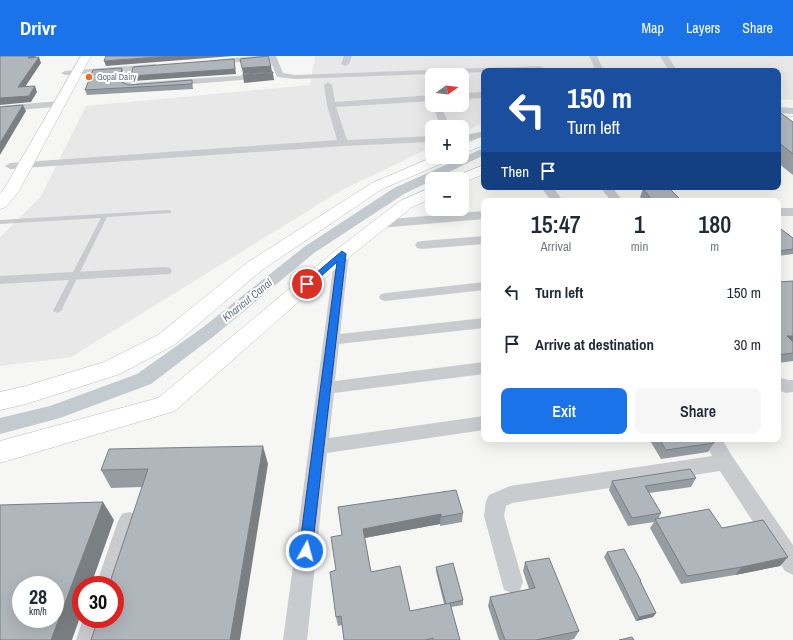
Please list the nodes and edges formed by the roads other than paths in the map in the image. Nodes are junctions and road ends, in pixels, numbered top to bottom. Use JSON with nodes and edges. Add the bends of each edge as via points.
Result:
{"nodes":[{"id":1,"x":75,"y":56,"type":"edge"},
{"id":2,"x":86,"y":56,"type":"edge"},
{"id":3,"x":274,"y":56,"type":"edge"},
{"id":4,"x":593,"y":56,"type":"edge"},
{"id":5,"x":664,"y":56,"type":"edge"},
{"id":6,"x":534,"y":61,"type":"dead end"},
{"id":7,"x":202,"y":63,"type":"edge"},
{"id":8,"x":165,"y":66,"type":"edge"},
{"id":9,"x":130,"y":68,"type":"junction"},
{"id":10,"x":539,"y":68,"type":"edge"},
{"id":11,"x":599,"y":68,"type":"edge"},
{"id":12,"x":671,"y":68,"type":"edge"},
{"id":13,"x":71,"y":72,"type":"junction"},
{"id":14,"x":481,"y":72,"type":"edge"},
{"id":15,"x":280,"y":75,"type":"junction"},
{"id":16,"x":328,"y":85,"type":"dead end"},
{"id":17,"x":481,"y":95,"type":"edge"},
{"id":18,"x":469,"y":96,"type":"edge"},
{"id":19,"x":425,"y":98,"type":"edge"},
{"id":20,"x":60,"y":104,"type":"junction"},
{"id":21,"x":46,"y":105,"type":"junction"},
{"id":22,"x":331,"y":105,"type":"junction"},
{"id":23,"x":0,"y":109,"type":"edge"},
{"id":24,"x":781,"y":120,"type":"edge"},
{"id":25,"x":793,"y":121,"type":"edge"},
{"id":26,"x":481,"y":135,"type":"edge"},
{"id":27,"x":469,"y":137,"type":"edge"},
{"id":28,"x":26,"y":139,"type":"dead end"},
{"id":29,"x":425,"y":139,"type":"edge"},
{"id":30,"x":481,"y":141,"type":"edge"},
{"id":31,"x":343,"y":144,"type":"junction"},
{"id":32,"x":469,"y":147,"type":"edge"},
{"id":33,"x":18,"y":153,"type":"dead end"},
{"id":34,"x":429,"y":164,"type":"edge"},
{"id":35,"x":26,"y":165,"type":"junction"},
{"id":36,"x":10,"y":166,"type":"junction"},
{"id":37,"x":481,"y":170,"type":"edge"},
{"id":38,"x":469,"y":176,"type":"edge"},
{"id":39,"x":2,"y":178,"type":"dead end"},
{"id":40,"x":548,"y":190,"type":"edge"},
{"id":41,"x":608,"y":190,"type":"edge"},
{"id":42,"x":425,"y":195,"type":"edge"},
{"id":43,"x":555,"y":198,"type":"edge"},
{"id":44,"x":615,"y":198,"type":"edge"},
{"id":45,"x":0,"y":204,"type":"edge"},
{"id":46,"x":169,"y":212,"type":"dead end"},
{"id":47,"x":781,"y":212,"type":"edge"},
{"id":48,"x":793,"y":212,"type":"edge"},
{"id":49,"x":481,"y":215,"type":"edge"},
{"id":50,"x":105,"y":216,"type":"junction"},
{"id":51,"x":0,"y":222,"type":"edge"},
{"id":52,"x":380,"y":224,"type":"junction"},
{"id":53,"x":481,"y":240,"type":"edge"},
{"id":54,"x":422,"y":245,"type":"dead end"},
{"id":55,"x":342,"y":254,"type":"junction"},
{"id":56,"x":165,"y":271,"type":"dead end"},
{"id":57,"x":76,"y":276,"type":"junction"},
{"id":58,"x":0,"y":280,"type":"edge"},
{"id":59,"x":481,"y":286,"type":"edge"},
{"id":60,"x":386,"y":297,"type":"dead end"},
{"id":61,"x":57,"y":311,"type":"dead end"},
{"id":62,"x":481,"y":323,"type":"edge"},
{"id":63,"x":332,"y":340,"type":"junction"},
{"id":64,"x":481,"y":368,"type":"edge"},
{"id":65,"x":781,"y":384,"type":"edge"},
{"id":66,"x":793,"y":386,"type":"edge"},
{"id":67,"x":326,"y":388,"type":"junction"},
{"id":68,"x":0,"y":401,"type":"edge"},
{"id":69,"x":481,"y":423,"type":"edge"},
{"id":70,"x":714,"y":442,"type":"edge"},
{"id":71,"x":318,"y":447,"type":"junction"},
{"id":72,"x":0,"y":452,"type":"edge"},
{"id":73,"x":726,"y":462,"type":"junction"},
{"id":74,"x":129,"y":521,"type":"edge"},
{"id":75,"x":793,"y":564,"type":"edge"},
{"id":76,"x":110,"y":576,"type":"edge"},
{"id":77,"x":512,"y":582,"type":"dead end"},
{"id":78,"x":92,"y":628,"type":"edge"},
{"id":79,"x":88,"y":640,"type":"edge"},
{"id":80,"x":295,"y":640,"type":"edge"}],
"edges":[{"from":1,"to":13,"type":"street"},
{"from":2,"to":13,"type":"street"},
{"from":3,"to":7,"type":"street"},
{"from":3,"to":15,"type":"street"},
{"from":4,"to":11,"type":"street"},
{"from":5,"to":12,"type":"street"},
{"from":6,"to":10,"type":"street"},
{"from":8,"to":9,"type":"street"},
{"from":9,"to":13,"type":"street"},
{"from":9,"to":15,"type":"street","via":[[126,85],[130,86]]},
{"from":13,"to":20,"type":"street"},
{"from":13,"to":21,"type":"street"},
{"from":14,"to":15,"type":"street","via":[[295,77]]},
{"from":16,"to":22,"type":"street"},
{"from":17,"to":18,"type":"street"},
{"from":19,"to":22,"type":"street"},
{"from":20,"to":21,"type":"street"},
{"from":20,"to":35,"type":"street"},
{"from":21,"to":23,"type":"street"},
{"from":21,"to":28,"type":"street"},
{"from":22,"to":31,"type":"street"},
{"from":24,"to":25,"type":"street"},
{"from":26,"to":27,"type":"street"},
{"from":29,"to":31,"type":"street"},
{"from":30,"to":32,"type":"street"},
{"from":31,"to":35,"type":"street"},
{"from":33,"to":36,"type":"street"},
{"from":34,"to":68,"type":"street","via":[[377,186],[255,266],[166,340],[112,368]]},
{"from":35,"to":36,"type":"street"},
{"from":35,"to":45,"type":"street"},
{"from":36,"to":39,"type":"street"},
{"from":37,"to":38,"type":"street"},
{"from":40,"to":43,"type":"street"},
{"from":41,"to":44,"type":"street"},
{"from":42,"to":52,"type":"street","via":[[406,204]]},
{"from":46,"to":50,"type":"lane"},
{"from":47,"to":48,"type":"street"},
{"from":49,"to":52,"type":"street"},
{"from":50,"to":51,"type":"lane"},
{"from":50,"to":57,"type":"lane"},
{"from":52,"to":55,"type":"street"},
{"from":53,"to":54,"type":"street"},
{"from":55,"to":63,"type":"street"},
{"from":55,"to":72,"type":"street","via":[[166,405]]},
{"from":56,"to":57,"type":"street"},
{"from":57,"to":58,"type":"street"},
{"from":57,"to":61,"type":"lane"},
{"from":59,"to":60,"type":"street"},
{"from":62,"to":63,"type":"street"},
{"from":63,"to":67,"type":"street"},
{"from":64,"to":67,"type":"street"},
{"from":65,"to":66,"type":"street"},
{"from":67,"to":71,"type":"street"},
{"from":69,"to":71,"type":"street"},
{"from":70,"to":73,"type":"street"},
{"from":71,"to":80,"type":"street"},
{"from":73,"to":75,"type":"street"},
{"from":73,"to":77,"type":"street","via":[[510,495],[496,501],[494,516]]},
{"from":74,"to":76,"type":"street"},
{"from":78,"to":79,"type":"street"}]}
